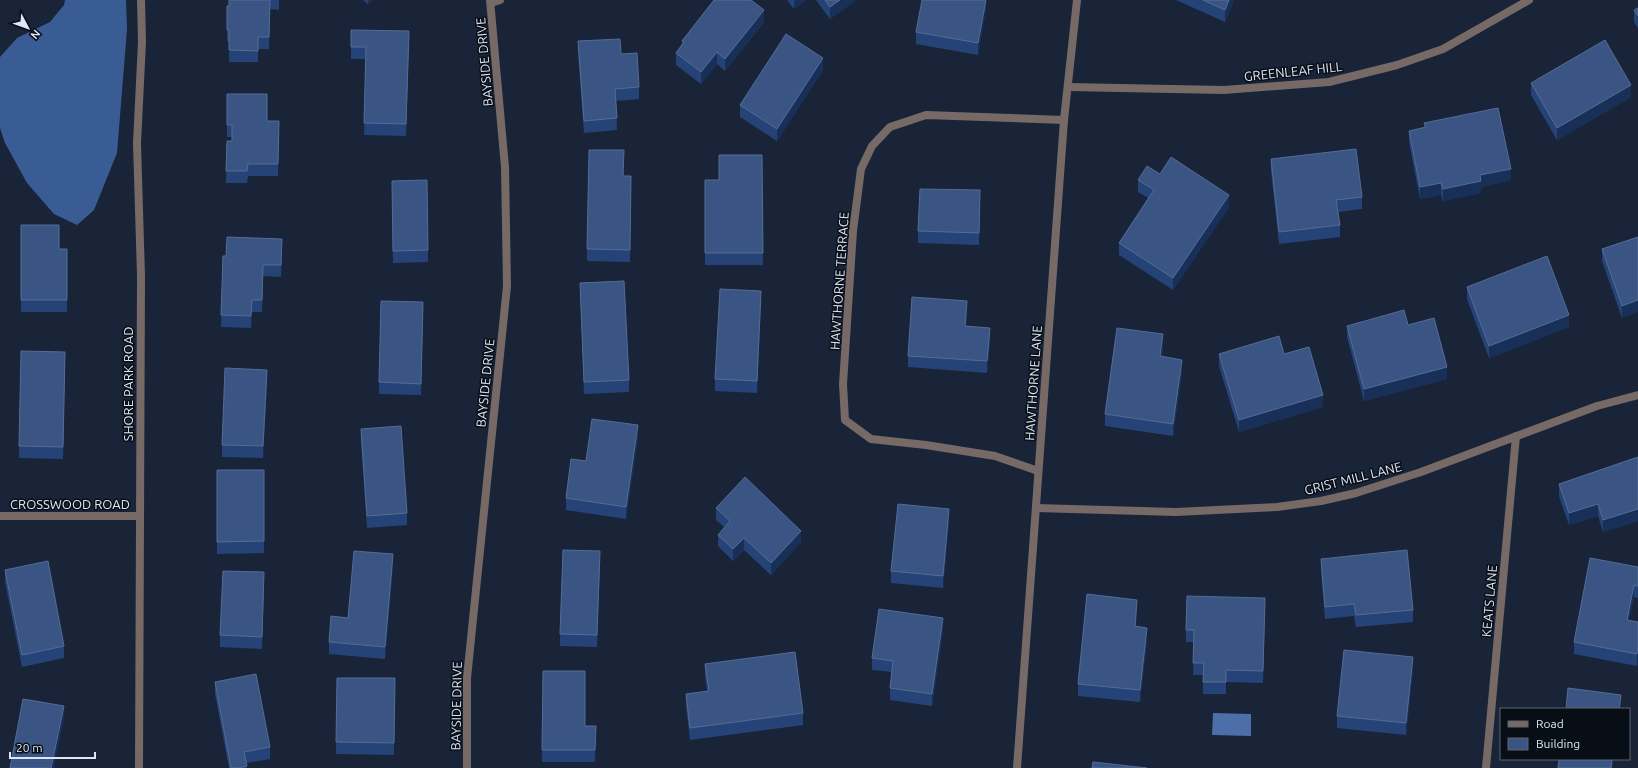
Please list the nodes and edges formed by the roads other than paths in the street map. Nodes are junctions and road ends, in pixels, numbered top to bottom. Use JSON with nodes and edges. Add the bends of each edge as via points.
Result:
{"nodes":[{"id":1,"x":141,"y":0,"type":"edge"},
{"id":2,"x":500,"y":0,"type":"edge"},
{"id":3,"x":1077,"y":0,"type":"edge"},
{"id":4,"x":1529,"y":0,"type":"edge"},
{"id":5,"x":491,"y":1,"type":"edge"},
{"id":6,"x":1068,"y":87,"type":"junction"},
{"id":7,"x":1064,"y":120,"type":"junction"},
{"id":8,"x":1638,"y":395,"type":"edge"},
{"id":9,"x":1516,"y":436,"type":"junction"},
{"id":10,"x":1038,"y":471,"type":"junction"},
{"id":11,"x":1036,"y":508,"type":"junction"},
{"id":12,"x":0,"y":516,"type":"edge"},
{"id":13,"x":140,"y":516,"type":"junction"},
{"id":14,"x":139,"y":768,"type":"edge"},
{"id":15,"x":467,"y":768,"type":"edge"},
{"id":16,"x":1017,"y":768,"type":"edge"},
{"id":17,"x":1486,"y":768,"type":"edge"}],
"edges":[{"from":1,"to":13,"type":"street","name":"SHORE PARK ROAD","via":[[138,143],[141,276]]},
{"from":2,"to":5,"type":"street"},
{"from":3,"to":6,"type":"street","name":"HAWTHORNE LANE"},
{"from":4,"to":6,"type":"street","name":"GREENLEAF HILL","via":[[1443,48],[1397,65],[1329,82],[1224,90]]},
{"from":5,"to":15,"type":"street","name":"BAYSIDE DRIVE","via":[[505,167],[506,286],[467,678]]},
{"from":6,"to":7,"type":"street","name":"HAWTHORNE LANE"},
{"from":7,"to":10,"type":"street","name":"HAWTHORNE LANE"},
{"from":7,"to":10,"type":"street","name":"HAWTHORNE TERRACE","via":[[926,115],[890,127],[872,146],[861,169],[853,231],[843,384],[845,420],[871,439],[995,456]]},
{"from":8,"to":9,"type":"street","name":"GRIST MILL LANE","via":[[1597,406]]},
{"from":9,"to":11,"type":"street","name":"GRIST MILL LANE","via":[[1363,491],[1277,508],[1176,512]]},
{"from":9,"to":17,"type":"street","name":"KEATS LANE"},
{"from":10,"to":11,"type":"street","name":"HAWTHORNE LANE"},
{"from":11,"to":16,"type":"street","name":"HAWTHORNE LANE"},
{"from":12,"to":13,"type":"street","name":"CROSSWOOD ROAD"},
{"from":13,"to":14,"type":"street","name":"SHORE PARK ROAD"}]}
